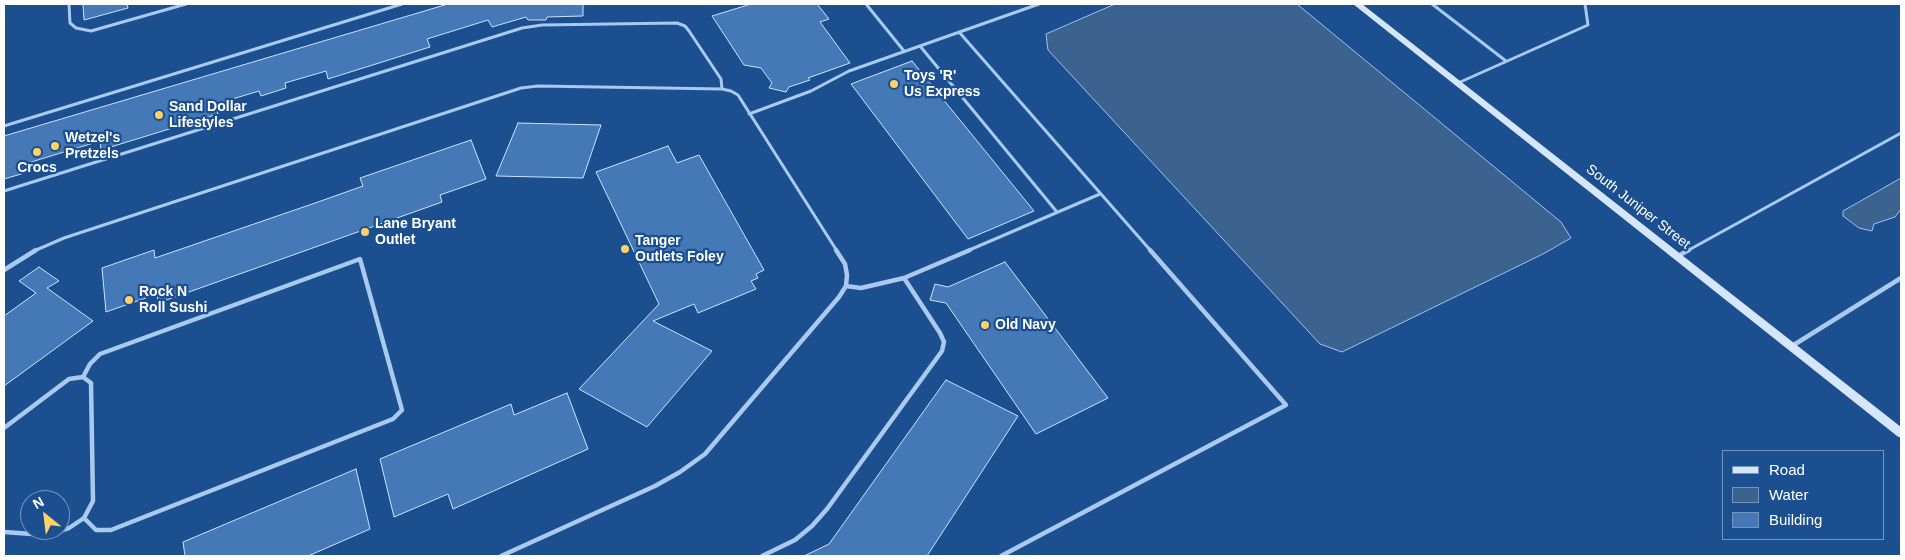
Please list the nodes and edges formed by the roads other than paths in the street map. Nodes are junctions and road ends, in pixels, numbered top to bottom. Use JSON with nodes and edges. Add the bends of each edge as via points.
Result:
{"nodes":[{"id":1,"x":69,"y":4,"type":"edge"},
{"id":2,"x":186,"y":4,"type":"edge"},
{"id":3,"x":402,"y":4,"type":"edge"},
{"id":4,"x":866,"y":4,"type":"edge"},
{"id":5,"x":1039,"y":4,"type":"edge"},
{"id":6,"x":1357,"y":4,"type":"edge"},
{"id":7,"x":1432,"y":4,"type":"edge"},
{"id":8,"x":1585,"y":4,"type":"edge"},
{"id":9,"x":959,"y":32,"type":"junction"},
{"id":10,"x":920,"y":46,"type":"junction"},
{"id":11,"x":904,"y":52,"type":"junction"},
{"id":12,"x":1506,"y":61,"type":"junction"},
{"id":13,"x":1458,"y":82,"type":"junction"},
{"id":14,"x":722,"y":89,"type":"junction"},
{"id":15,"x":750,"y":114,"type":"junction"},
{"id":16,"x":4,"y":126,"type":"edge"},
{"id":17,"x":1901,"y":133,"type":"edge"},
{"id":18,"x":4,"y":191,"type":"edge"},
{"id":19,"x":1100,"y":194,"type":"junction"},
{"id":20,"x":1057,"y":212,"type":"junction"},
{"id":21,"x":1678,"y":256,"type":"junction"},
{"id":22,"x":4,"y":270,"type":"edge"},
{"id":23,"x":904,"y":278,"type":"junction"},
{"id":24,"x":1901,"y":278,"type":"edge"},
{"id":25,"x":846,"y":286,"type":"junction"},
{"id":26,"x":1792,"y":346,"type":"junction"},
{"id":27,"x":83,"y":377,"type":"junction"},
{"id":28,"x":4,"y":428,"type":"edge"},
{"id":29,"x":1901,"y":432,"type":"edge"},
{"id":30,"x":84,"y":518,"type":"junction"},
{"id":31,"x":4,"y":532,"type":"edge"},
{"id":32,"x":501,"y":556,"type":"edge"},
{"id":33,"x":762,"y":556,"type":"edge"},
{"id":34,"x":1001,"y":556,"type":"edge"}],
"edges":[{"from":1,"to":2,"type":"lane","via":[[70,22],[76,28],[91,30]]},
{"from":3,"to":16,"type":"lane"},
{"from":4,"to":11,"type":"lane"},
{"from":5,"to":9,"type":"lane"},
{"from":6,"to":13,"type":"street","name":"South Juniper Street"},
{"from":7,"to":12,"type":"lane"},
{"from":8,"to":12,"type":"lane","via":[[1588,25]]},
{"from":9,"to":10,"type":"lane"},
{"from":9,"to":19,"type":"lane"},
{"from":10,"to":11,"type":"lane"},
{"from":10,"to":20,"type":"lane"},
{"from":11,"to":15,"type":"lane"},
{"from":12,"to":13,"type":"lane"},
{"from":13,"to":21,"type":"street","name":"South Juniper Street"},
{"from":14,"to":15,"type":"lane","via":[[738,95]]},
{"from":14,"to":18,"type":"lane","via":[[721,79],[690,31],[677,23],[542,25],[522,28]]},
{"from":14,"to":22,"type":"lane","via":[[521,88],[64,238],[37,249]]},
{"from":15,"to":25,"type":"lane","via":[[845,264]]},
{"from":17,"to":21,"type":"lane"},
{"from":19,"to":20,"type":"lane"},
{"from":19,"to":34,"type":"lane","via":[[1286,405]]},
{"from":20,"to":23,"type":"lane"},
{"from":21,"to":26,"type":"street","name":"South Juniper Street"},
{"from":23,"to":25,"type":"lane","via":[[861,288]]},
{"from":23,"to":33,"type":"lane","via":[[940,333],[944,342],[942,351],[827,509],[795,540]]},
{"from":24,"to":26,"type":"lane"},
{"from":25,"to":32,"type":"lane","via":[[705,454],[655,486]]},
{"from":26,"to":29,"type":"street","name":"South Juniper Street"},
{"from":27,"to":28,"type":"lane","via":[[69,379]]},
{"from":27,"to":30,"type":"lane","via":[[91,384],[93,488],[93,501]]},
{"from":27,"to":30,"type":"lane","via":[[100,354],[360,259],[402,410],[393,419],[111,530],[96,530]]},
{"from":30,"to":31,"type":"lane","via":[[69,528],[46,535]]}]}
